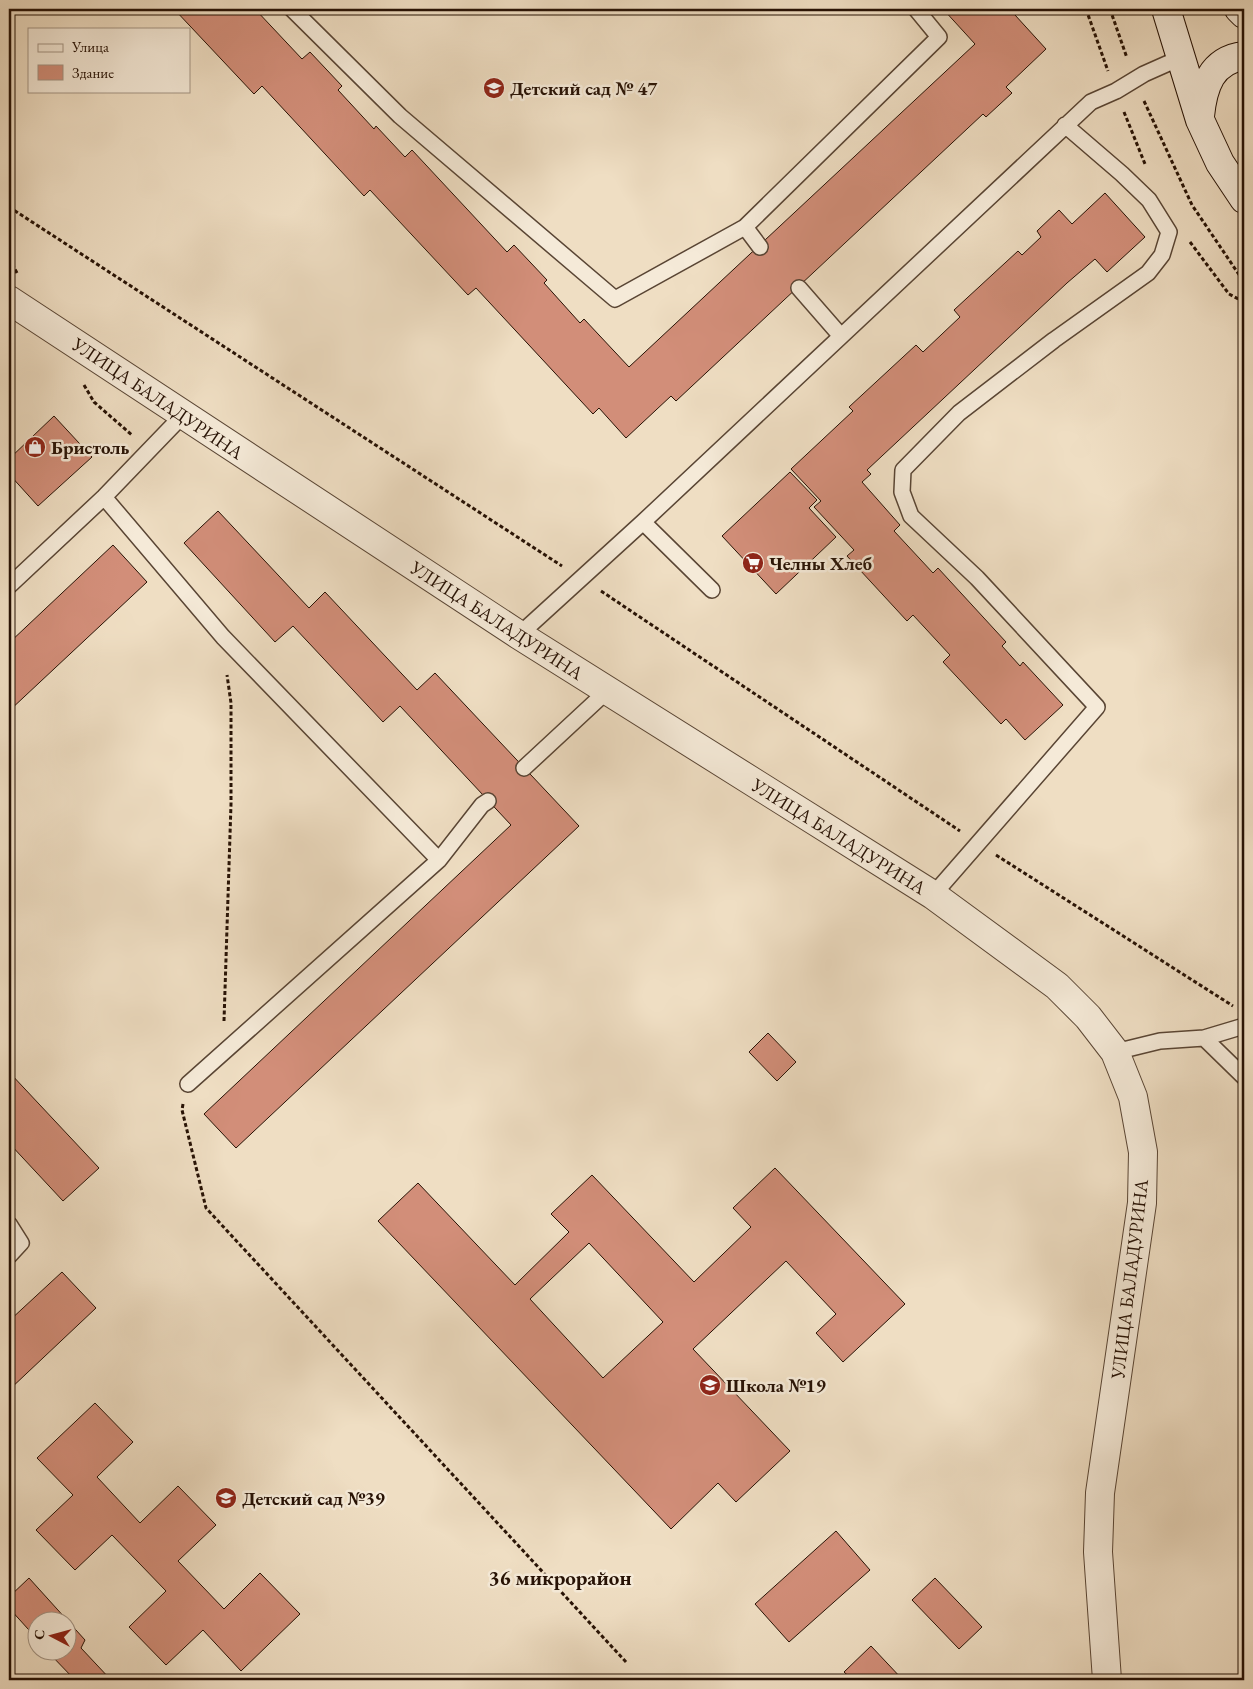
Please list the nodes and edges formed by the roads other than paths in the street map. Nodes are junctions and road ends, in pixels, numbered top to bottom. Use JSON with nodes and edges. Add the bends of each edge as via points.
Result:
{"nodes":[{"id":1,"x":292,"y":9,"type":"edge"},
{"id":2,"x":916,"y":9,"type":"edge"},
{"id":3,"x":1166,"y":9,"type":"edge"},
{"id":4,"x":1239,"y":9,"type":"edge"},
{"id":5,"x":1244,"y":14,"type":"edge"},
{"id":6,"x":1244,"y":56,"type":"edge"},
{"id":7,"x":1180,"y":58,"type":"junction"},
{"id":8,"x":1200,"y":120,"type":"junction"},
{"id":9,"x":1066,"y":125,"type":"junction"},
{"id":10,"x":1244,"y":199,"type":"edge"},
{"id":11,"x":745,"y":227,"type":"junction"},
{"id":12,"x":760,"y":248,"type":"dead end"},
{"id":13,"x":13,"y":288,"type":"edge"},
{"id":14,"x":799,"y":288,"type":"dead end"},
{"id":15,"x":840,"y":335,"type":"junction"},
{"id":16,"x":183,"y":415,"type":"junction"},
{"id":17,"x":104,"y":497,"type":"junction"},
{"id":18,"x":643,"y":522,"type":"junction"},
{"id":19,"x":9,"y":586,"type":"edge"},
{"id":20,"x":712,"y":590,"type":"dead end"},
{"id":21,"x":519,"y":635,"type":"junction"},
{"id":22,"x":607,"y":691,"type":"junction"},
{"id":23,"x":524,"y":768,"type":"dead end"},
{"id":24,"x":488,"y":800,"type":"dead end"},
{"id":25,"x":439,"y":860,"type":"junction"},
{"id":26,"x":933,"y":895,"type":"junction"},
{"id":27,"x":1244,"y":1026,"type":"edge"},
{"id":28,"x":1204,"y":1038,"type":"junction"},
{"id":29,"x":1114,"y":1052,"type":"junction"},
{"id":30,"x":1244,"y":1078,"type":"edge"},
{"id":31,"x":188,"y":1084,"type":"road end"},
{"id":32,"x":9,"y":1224,"type":"edge"},
{"id":33,"x":9,"y":1256,"type":"edge"},
{"id":34,"x":1106,"y":1680,"type":"edge"}],
"edges":[{"from":1,"to":11,"type":"lane","via":[[400,116],[615,299]]},
{"from":2,"to":11,"type":"lane","via":[[939,37]]},
{"from":3,"to":7,"type":"street"},
{"from":4,"to":5,"type":"street"},
{"from":6,"to":8,"type":"street","via":[[1221,64],[1209,77],[1202,95]]},
{"from":7,"to":8,"type":"street"},
{"from":7,"to":9,"type":"lane","via":[[1092,102]]},
{"from":8,"to":10,"type":"street","via":[[1220,163]]},
{"from":9,"to":15,"type":"lane"},
{"from":9,"to":26,"type":"lane","via":[[1149,200],[1169,232],[1162,255],[1148,273],[959,413],[903,470],[902,492],[911,516],[977,578],[1097,707]]},
{"from":11,"to":12,"type":"lane"},
{"from":13,"to":16,"type":"street","name":"УЛИЦА БАЛАДУРИНА"},
{"from":14,"to":15,"type":"lane"},
{"from":15,"to":18,"type":"lane"},
{"from":16,"to":17,"type":"lane"},
{"from":16,"to":21,"type":"street","name":"УЛИЦА БАЛАДУРИНА"},
{"from":17,"to":19,"type":"lane"},
{"from":17,"to":25,"type":"lane","via":[[223,637]]},
{"from":18,"to":20,"type":"lane"},
{"from":18,"to":21,"type":"lane"},
{"from":21,"to":22,"type":"street","name":"УЛИЦА БАЛАДУРИНА"},
{"from":22,"to":23,"type":"lane"},
{"from":22,"to":26,"type":"street","name":"УЛИЦА БАЛАДУРИНА"},
{"from":24,"to":25,"type":"lane"},
{"from":25,"to":31,"type":"lane"},
{"from":26,"to":29,"type":"street","name":"УЛИЦА БАЛАДУРИНА","via":[[1057,986],[1088,1017]]},
{"from":27,"to":28,"type":"lane"},
{"from":28,"to":29,"type":"lane","via":[[1160,1041]]},
{"from":28,"to":30,"type":"lane"},
{"from":29,"to":34,"type":"street","name":"УЛИЦА БАЛАДУРИНА","via":[[1134,1097],[1143,1152],[1142,1203],[1100,1493],[1098,1552]]},
{"from":32,"to":33,"type":"lane","via":[[21,1243]]}]}
